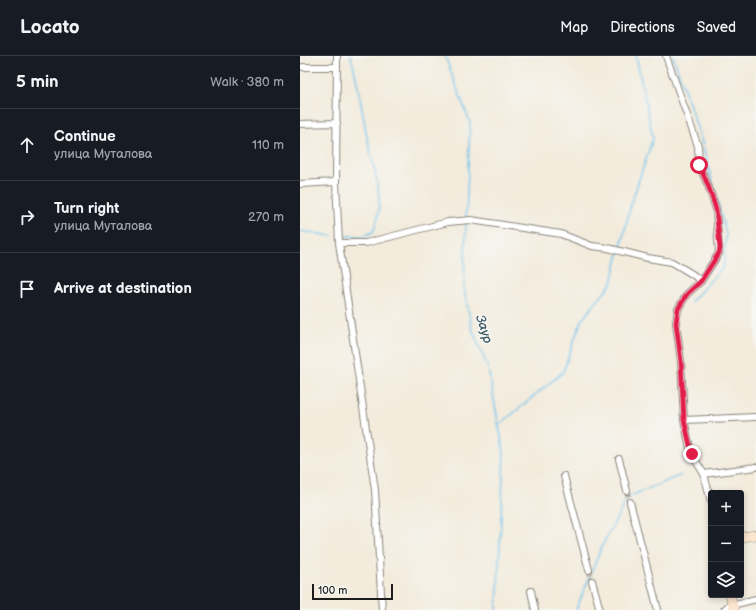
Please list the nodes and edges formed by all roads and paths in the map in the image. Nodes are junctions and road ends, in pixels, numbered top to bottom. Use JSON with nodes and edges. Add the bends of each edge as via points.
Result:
{"nodes":[{"id":1,"x":337,"y":56,"type":"edge"},
{"id":2,"x":666,"y":56,"type":"edge"},
{"id":3,"x":303,"y":67,"type":"dead end"},
{"id":4,"x":337,"y":67,"type":"junction"},
{"id":5,"x":337,"y":123,"type":"junction"},
{"id":6,"x":300,"y":124,"type":"edge"},
{"id":7,"x":336,"y":182,"type":"junction"},
{"id":8,"x":300,"y":184,"type":"edge"},
{"id":9,"x":339,"y":243,"type":"junction"},
{"id":10,"x":701,"y":281,"type":"junction"},
{"id":11,"x":756,"y":416,"type":"edge"},
{"id":12,"x":684,"y":420,"type":"junction"},
{"id":13,"x":619,"y":459,"type":"dead end"},
{"id":14,"x":756,"y":468,"type":"edge"},
{"id":15,"x":704,"y":474,"type":"junction"},
{"id":16,"x":564,"y":476,"type":"dead end"},
{"id":17,"x":708,"y":490,"type":"edge"},
{"id":18,"x":627,"y":491,"type":"tunnel mouth"},
{"id":19,"x":630,"y":502,"type":"tunnel mouth"},
{"id":20,"x":756,"y":535,"type":"edge"},
{"id":21,"x":744,"y":537,"type":"edge"},
{"id":22,"x":589,"y":570,"type":"tunnel mouth"},
{"id":23,"x":592,"y":581,"type":"tunnel mouth"},
{"id":24,"x":531,"y":591,"type":"dead end"},
{"id":25,"x":731,"y":598,"type":"edge"},
{"id":26,"x":756,"y":599,"type":"edge"},
{"id":27,"x":734,"y":608,"type":"edge"},
{"id":28,"x":382,"y":610,"type":"edge"},
{"id":29,"x":535,"y":610,"type":"edge"},
{"id":30,"x":600,"y":610,"type":"edge"},
{"id":31,"x":658,"y":610,"type":"edge"},
{"id":32,"x":724,"y":610,"type":"edge"}],
"edges":[{"from":1,"to":4,"type":"street"},
{"from":2,"to":10,"type":"street","via":[[698,146],[699,165],[716,209],[719,253]]},
{"from":3,"to":4,"type":"street"},
{"from":4,"to":5,"type":"street"},
{"from":5,"to":6,"type":"street"},
{"from":5,"to":7,"type":"street"},
{"from":7,"to":8,"type":"street"},
{"from":7,"to":9,"type":"street"},
{"from":9,"to":10,"type":"street","via":[[366,243],[448,222],[471,220],[561,234],[592,246],[672,262]]},
{"from":9,"to":28,"type":"street","via":[[375,490]]},
{"from":10,"to":12,"type":"street","via":[[687,294],[678,309],[676,323]]},
{"from":11,"to":12,"type":"street"},
{"from":12,"to":15,"type":"street","via":[[692,454]]},
{"from":13,"to":18,"type":"street"},
{"from":14,"to":15,"type":"street"},
{"from":15,"to":17,"type":"street"},
{"from":16,"to":22,"type":"street"},
{"from":19,"to":31,"type":"street"},
{"from":20,"to":21,"type":"street"},
{"from":23,"to":30,"type":"street"},
{"from":24,"to":29,"type":"street"},
{"from":25,"to":27,"type":"street"},
{"from":26,"to":27,"type":"street"},
{"from":27,"to":32,"type":"street","via":[[728,606]]}]}
